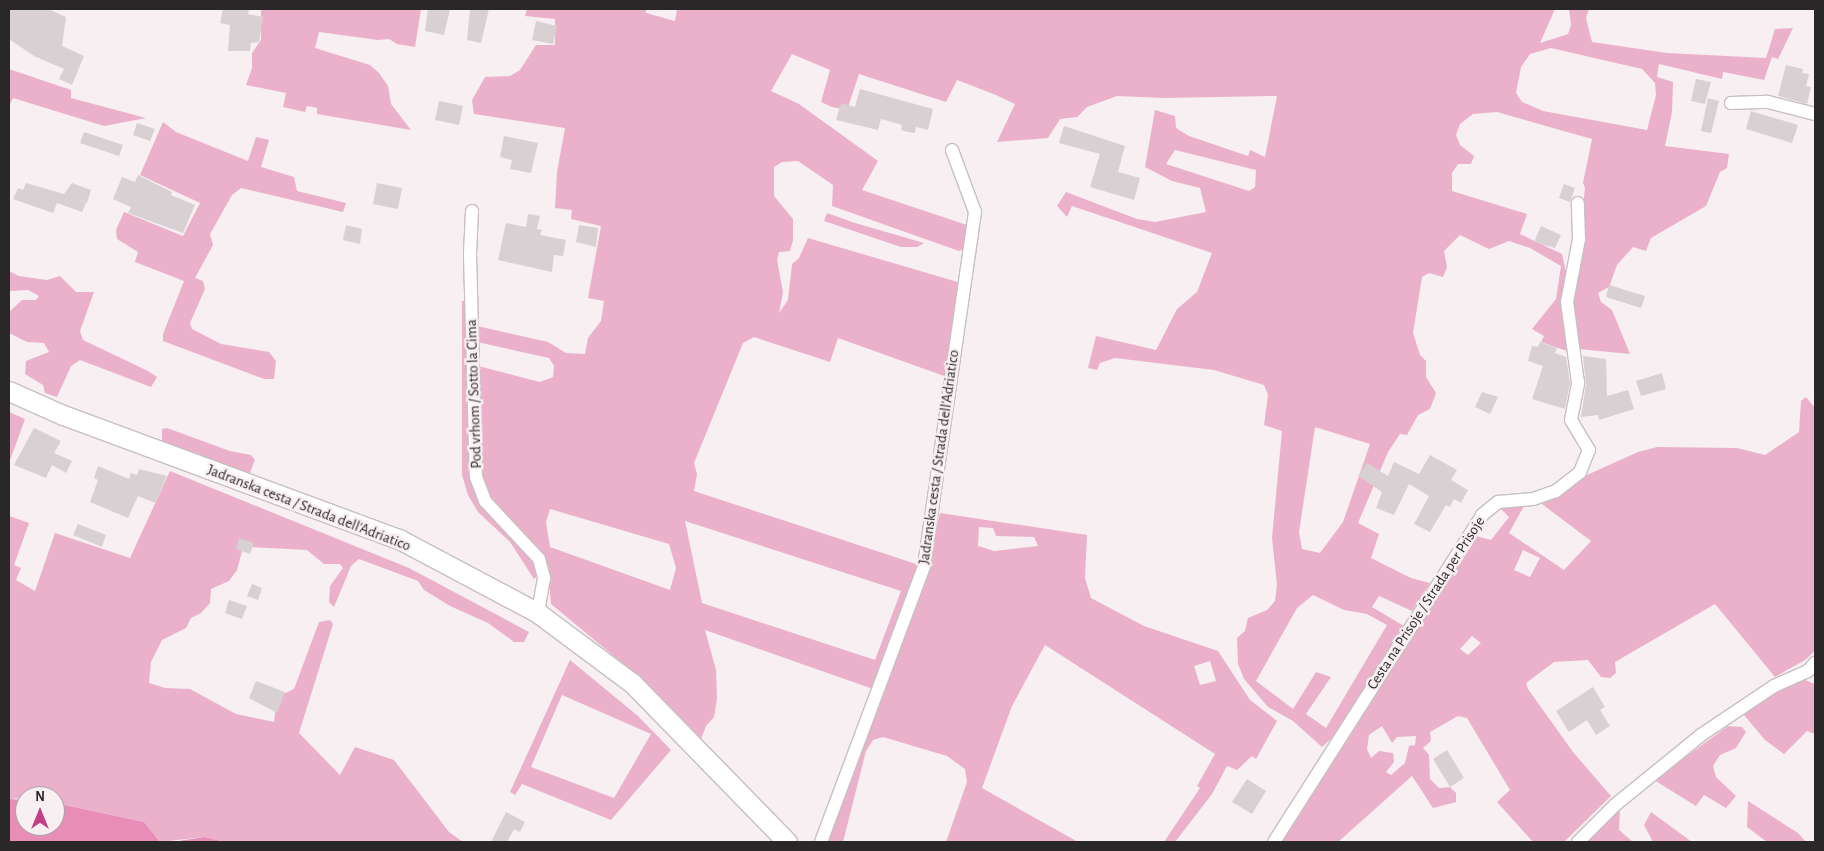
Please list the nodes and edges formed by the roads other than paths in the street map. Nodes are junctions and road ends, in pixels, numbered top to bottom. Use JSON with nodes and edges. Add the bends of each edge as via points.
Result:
{"nodes":[{"id":1,"x":1731,"y":103,"type":"dead end"},
{"id":2,"x":1815,"y":114,"type":"edge"},
{"id":3,"x":952,"y":150,"type":"dead end"},
{"id":4,"x":1578,"y":203,"type":"dead end"},
{"id":5,"x":472,"y":211,"type":"dead end"},
{"id":6,"x":9,"y":391,"type":"edge"},
{"id":7,"x":538,"y":613,"type":"junction"},
{"id":8,"x":1813,"y":671,"type":"edge"},
{"id":9,"x":786,"y":842,"type":"edge"},
{"id":10,"x":821,"y":842,"type":"edge"},
{"id":11,"x":1274,"y":842,"type":"edge"},
{"id":12,"x":1578,"y":842,"type":"edge"}],
"edges":[{"from":1,"to":2,"type":"street","via":[[1768,102]]},
{"from":3,"to":10,"type":"street","name":"Jadranska cesta / Strada dell'Adriatico","via":[[975,212],[924,566]]},
{"from":4,"to":11,"type":"street","name":"Cesta na Prisoje / Strada per Prisoje","via":[[1579,239],[1567,302],[1578,383],[1571,420],[1589,450],[1580,472],[1556,491],[1533,499],[1498,502],[1482,515]]},
{"from":5,"to":7,"type":"street","name":"Pod vrhom / Sotto la Cima","via":[[470,254],[476,477],[485,501],[539,560],[544,578]]},
{"from":6,"to":7,"type":"main road","name":"Jadranska cesta / Strada dell'Adriatico","via":[[63,415],[399,540]]},
{"from":7,"to":9,"type":"main road","name":"Jadranska cesta / Strada dell'Adriatico","via":[[632,683]]},
{"from":8,"to":12,"type":"street","via":[[1774,686],[1701,735],[1615,805]]}]}
